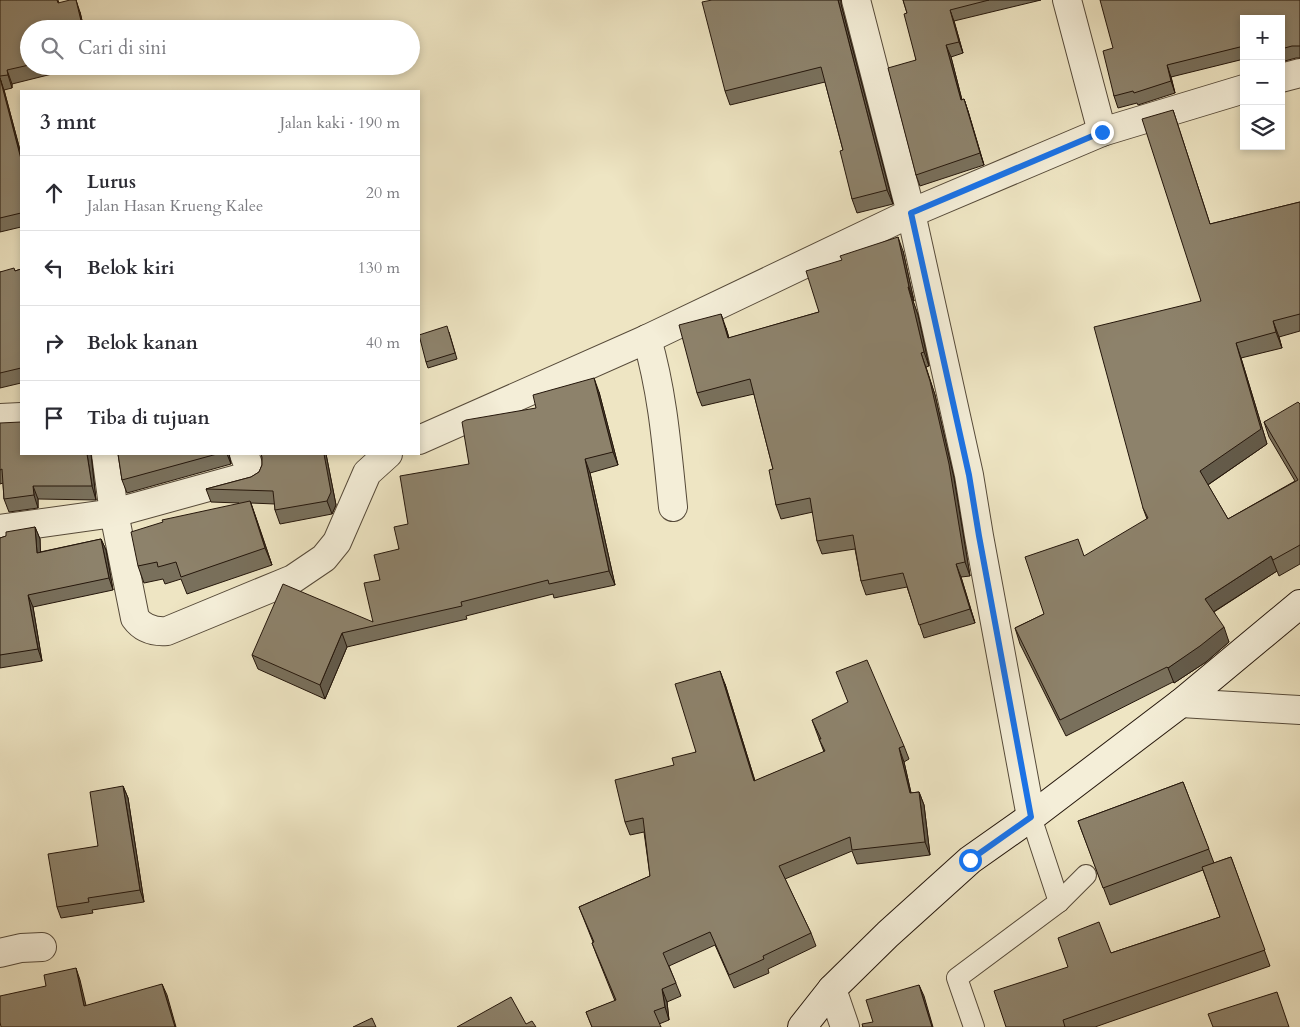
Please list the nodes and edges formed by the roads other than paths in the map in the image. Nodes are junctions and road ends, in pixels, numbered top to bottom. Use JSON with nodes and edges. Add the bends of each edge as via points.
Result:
{"nodes":[{"id":1,"x":856,"y":0,"type":"edge"},
{"id":2,"x":1067,"y":0,"type":"edge"},
{"id":3,"x":1300,"y":73,"type":"edge"},
{"id":4,"x":1285,"y":77,"type":"edge"},
{"id":5,"x":1240,"y":90,"type":"edge"},
{"id":6,"x":1102,"y":132,"type":"junction"},
{"id":7,"x":911,"y":213,"type":"junction"},
{"id":8,"x":647,"y":338,"type":"junction"},
{"id":9,"x":20,"y":417,"type":"edge"},
{"id":10,"x":0,"y":418,"type":"edge"},
{"id":11,"x":420,"y":440,"type":"edge"},
{"id":12,"x":106,"y":455,"type":"edge"},
{"id":13,"x":244,"y":455,"type":"edge"},
{"id":14,"x":387,"y":455,"type":"edge"},
{"id":15,"x":673,"y":507,"type":"dead end"},
{"id":16,"x":114,"y":513,"type":"junction"},
{"id":17,"x":0,"y":529,"type":"edge"},
{"id":18,"x":1300,"y":604,"type":"edge"},
{"id":19,"x":1181,"y":703,"type":"junction"},
{"id":20,"x":1300,"y":710,"type":"edge"},
{"id":21,"x":1031,"y":817,"type":"junction"},
{"id":22,"x":1086,"y":876,"type":"dead end"},
{"id":23,"x":1059,"y":902,"type":"junction"},
{"id":24,"x":42,"y":946,"type":"dead end"},
{"id":25,"x":0,"y":953,"type":"edge"},
{"id":26,"x":832,"y":989,"type":"junction"},
{"id":27,"x":802,"y":1027,"type":"edge"},
{"id":28,"x":845,"y":1027,"type":"edge"},
{"id":29,"x":974,"y":1027,"type":"edge"}],
"edges":[{"from":1,"to":7,"type":"street"},
{"from":2,"to":6,"type":"street"},
{"from":3,"to":4,"type":"street"},
{"from":5,"to":6,"type":"street"},
{"from":6,"to":7,"type":"street"},
{"from":7,"to":8,"type":"street"},
{"from":7,"to":21,"type":"street","via":[[969,475]]},
{"from":8,"to":11,"type":"street"},
{"from":8,"to":15,"type":"street","via":[[663,410]]},
{"from":9,"to":10,"type":"street"},
{"from":12,"to":16,"type":"street"},
{"from":13,"to":16,"type":"street","via":[[252,475]]},
{"from":14,"to":16,"type":"street","via":[[367,473],[337,542],[324,558],[293,579],[167,631],[146,628],[135,618]]},
{"from":16,"to":17,"type":"street"},
{"from":18,"to":19,"type":"street"},
{"from":19,"to":20,"type":"street"},
{"from":19,"to":21,"type":"street"},
{"from":21,"to":23,"type":"lane"},
{"from":21,"to":26,"type":"street","via":[[970,860]]},
{"from":22,"to":23,"type":"lane"},
{"from":23,"to":29,"type":"lane","via":[[957,978]]},
{"from":24,"to":25,"type":"street"},
{"from":26,"to":27,"type":"street"},
{"from":26,"to":28,"type":"street"}]}
